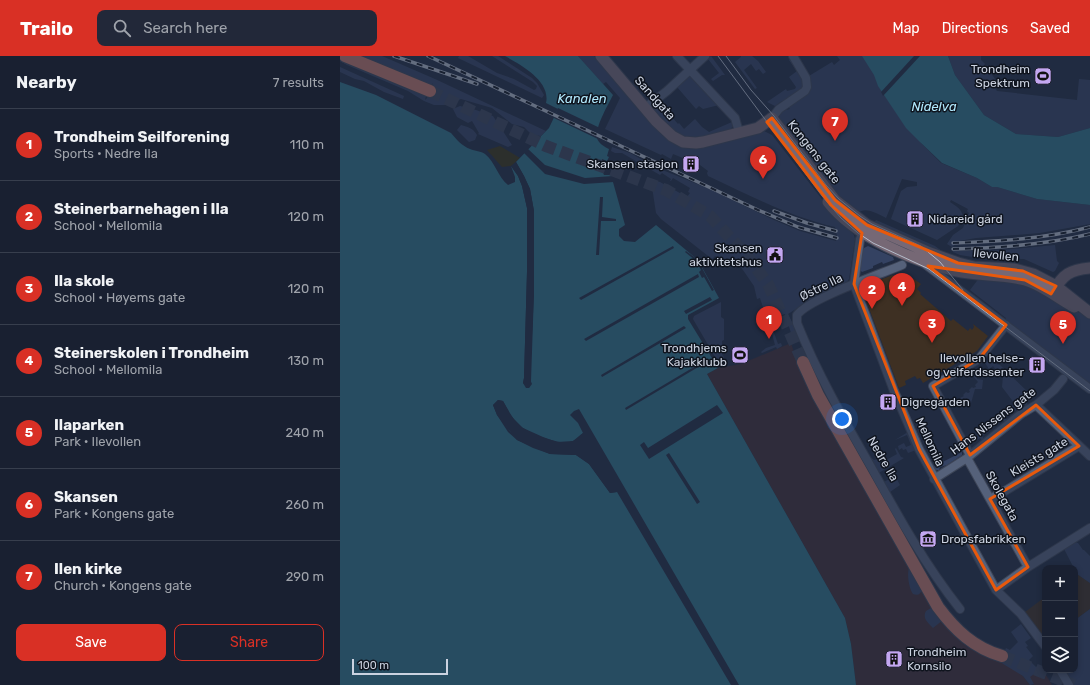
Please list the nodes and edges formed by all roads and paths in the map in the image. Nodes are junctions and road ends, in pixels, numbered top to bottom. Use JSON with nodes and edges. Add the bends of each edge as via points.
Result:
{"nodes":[{"id":1,"x":345,"y":56,"type":"edge"},
{"id":2,"x":601,"y":56,"type":"edge"},
{"id":3,"x":677,"y":56,"type":"edge"},
{"id":4,"x":705,"y":56,"type":"edge"},
{"id":5,"x":793,"y":56,"type":"edge"},
{"id":6,"x":690,"y":70,"type":"junction"},
{"id":7,"x":430,"y":91,"type":"tunnel mouth"},
{"id":8,"x":645,"y":108,"type":"junction"},
{"id":9,"x":770,"y":120,"type":"junction"},
{"id":10,"x":738,"y":129,"type":"junction"},
{"id":11,"x":864,"y":229,"type":"junction"},
{"id":12,"x":930,"y":253,"type":"junction"},
{"id":13,"x":909,"y":256,"type":"joint"},
{"id":14,"x":920,"y":261,"type":"junction"},
{"id":15,"x":902,"y":265,"type":"dead end"},
{"id":16,"x":942,"y":267,"type":"junction"},
{"id":17,"x":1090,"y":268,"type":"edge"},
{"id":18,"x":854,"y":284,"type":"junction"},
{"id":19,"x":1054,"y":290,"type":"junction"},
{"id":20,"x":965,"y":295,"type":"junction"},
{"id":21,"x":1090,"y":313,"type":"edge"},
{"id":22,"x":797,"y":315,"type":"joint"},
{"id":23,"x":1006,"y":326,"type":"junction"},
{"id":24,"x":803,"y":362,"type":"tunnel mouth"},
{"id":25,"x":1063,"y":379,"type":"dead end"},
{"id":26,"x":1090,"y":389,"type":"edge"},
{"id":27,"x":1036,"y":405,"type":"junction"},
{"id":28,"x":1080,"y":446,"type":"junction"},
{"id":29,"x":969,"y":456,"type":"junction"},
{"id":30,"x":1090,"y":456,"type":"edge"},
{"id":31,"x":934,"y":479,"type":"junction"},
{"id":32,"x":990,"y":499,"type":"junction"},
{"id":33,"x":1090,"y":528,"type":"edge"},
{"id":34,"x":1028,"y":567,"type":"junction"},
{"id":35,"x":996,"y":590,"type":"junction"},
{"id":36,"x":934,"y":595,"type":"junction"},
{"id":37,"x":960,"y":609,"type":"dead end"},
{"id":38,"x":1042,"y":642,"type":"edge"},
{"id":39,"x":1062,"y":673,"type":"edge"},
{"id":40,"x":1069,"y":685,"type":"edge"}],
"edges":[{"from":1,"to":7,"type":"highway"},
{"from":2,"to":8,"type":"main road","name":"Sandgata"},
{"from":3,"to":6,"type":"street"},
{"from":4,"to":6,"type":"street"},
{"from":5,"to":9,"type":"street","via":[[806,78],[807,87],[779,109]]},
{"from":6,"to":8,"type":"street"},
{"from":6,"to":10,"type":"street","via":[[735,118]]},
{"from":8,"to":10,"type":"main road","name":"Sandgata","via":[[672,136],[683,142],[703,142]]},
{"from":9,"to":10,"type":"main road","name":"Sandgata","via":[[758,128]]},
{"from":9,"to":11,"type":"main road","name":"Kongens gate","via":[[831,205],[841,216]]},
{"from":11,"to":12,"type":"main road","name":"Kongens gate"},
{"from":11,"to":13,"type":"main road","name":"Kongens gate","via":[[876,241]]},
{"from":11,"to":18,"type":"street","name":"Mellomila"},
{"from":12,"to":16,"type":"street","name":"Ilevollen"},
{"from":12,"to":19,"type":"main road","name":"Ilevollen","via":[[974,267],[1023,271],[1042,278]]},
{"from":13,"to":14,"type":"main road","name":"Ilevollen"},
{"from":14,"to":16,"type":"main road","name":"Ilevollen"},
{"from":14,"to":20,"type":"street","name":"Ilevollen"},
{"from":15,"to":18,"type":"street","name":"Østre Ila"},
{"from":16,"to":19,"type":"main road","name":"Ilevollen","via":[[1025,280]]},
{"from":16,"to":20,"type":"street","name":"Ilevollen"},
{"from":17,"to":19,"type":"main road","via":[[1069,272],[1063,276]]},
{"from":18,"to":22,"type":"street","name":"Østre Ila","via":[[803,308]]},
{"from":18,"to":31,"type":"street","name":"Mellomila","via":[[896,397]]},
{"from":19,"to":21,"type":"main road","name":"Ilevollen","via":[[1074,307]]},
{"from":20,"to":23,"type":"street","name":"Ilevollen"},
{"from":22,"to":37,"type":"street","name":"Nedre Ila","via":[[797,323],[804,341],[841,414],[922,558]]},
{"from":23,"to":26,"type":"street","name":"Ilevollen"},
{"from":23,"to":29,"type":"street","name":"Skolegata","via":[[979,359],[933,386]]},
{"from":24,"to":36,"type":"highway","via":[[818,395]]},
{"from":25,"to":27,"type":"street","name":"Hans Nissens gate"},
{"from":27,"to":28,"type":"street"},
{"from":27,"to":29,"type":"street","name":"Hans Nissens gate"},
{"from":28,"to":30,"type":"street"},
{"from":28,"to":32,"type":"street","name":"Kleists gate"},
{"from":29,"to":31,"type":"street","name":"Hans Nissens gate"},
{"from":29,"to":32,"type":"street","name":"Skolegata"},
{"from":31,"to":35,"type":"street","name":"Mellomila"},
{"from":32,"to":34,"type":"street","name":"Skolegata"},
{"from":33,"to":34,"type":"street"},
{"from":34,"to":35,"type":"street"},
{"from":35,"to":38,"type":"street","name":"Mellomila","via":[[1021,614]]},
{"from":36,"to":36,"type":"highway","via":[[941,612],[963,635],[987,652],[1002,656],[969,631]]},
{"from":39,"to":40,"type":"street"}]}
